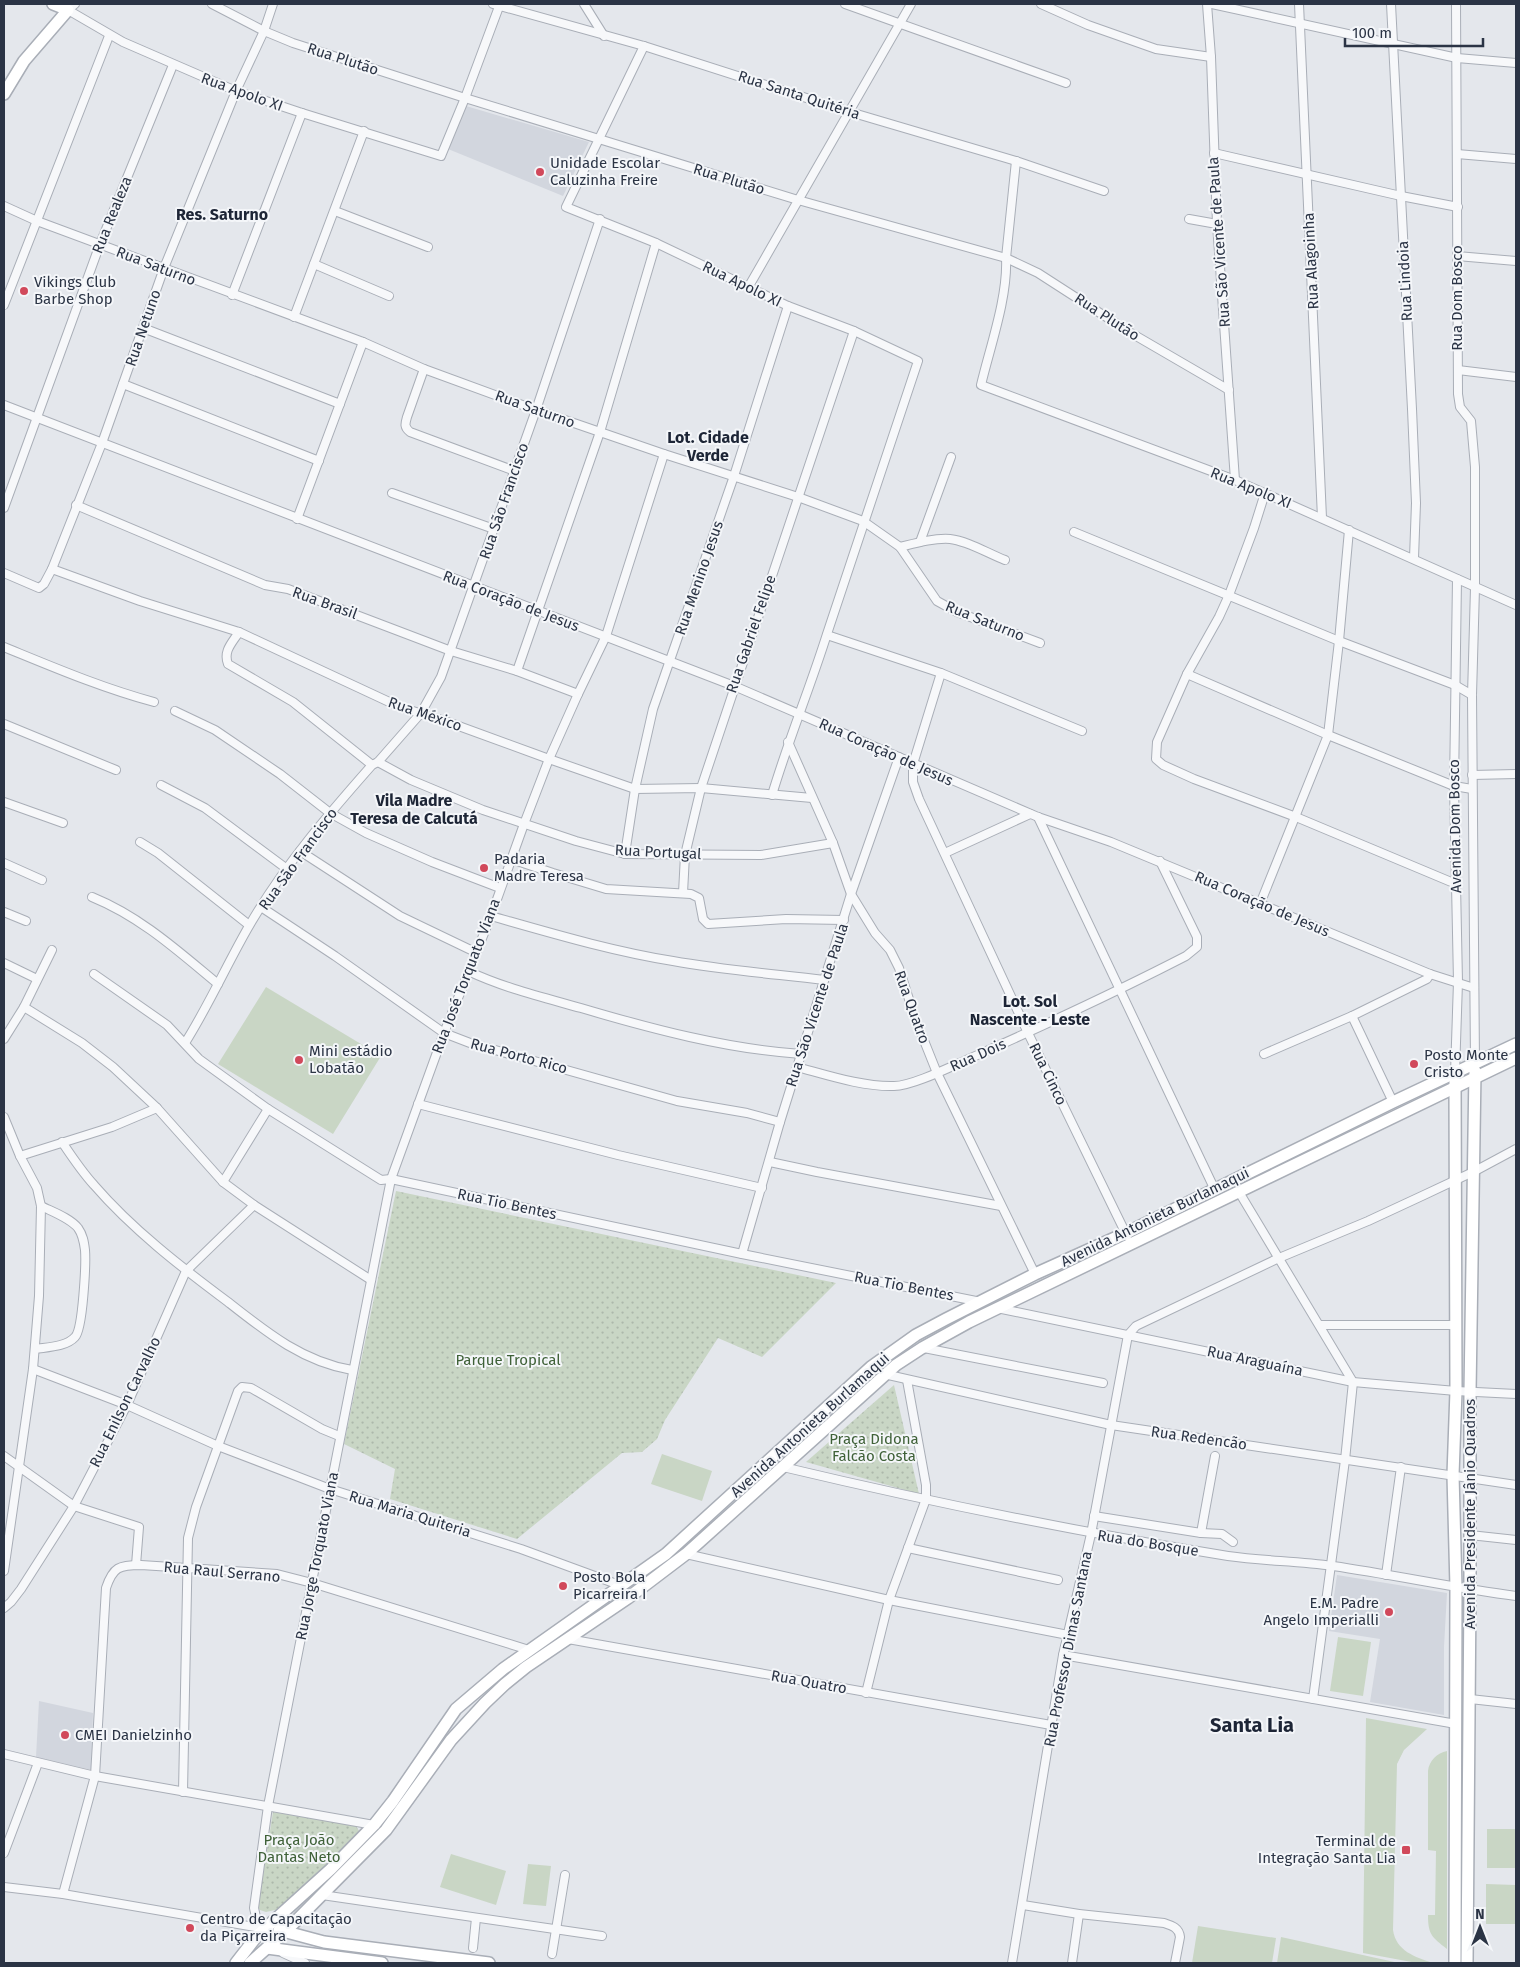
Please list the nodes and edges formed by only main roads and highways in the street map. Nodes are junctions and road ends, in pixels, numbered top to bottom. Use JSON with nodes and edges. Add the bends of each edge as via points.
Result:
{"nodes":[{"id":1,"x":53,"y":4,"type":"edge"},
{"id":2,"x":71,"y":7,"type":"edge"},
{"id":3,"x":4,"y":94,"type":"edge"},
{"id":4,"x":1516,"y":1044,"type":"edge"},
{"id":5,"x":1516,"y":1058,"type":"edge"},
{"id":6,"x":1475,"y":1064,"type":"junction"},
{"id":7,"x":1455,"y":1073,"type":"junction"},
{"id":8,"x":1475,"y":1078,"type":"junction"},
{"id":9,"x":1455,"y":1088,"type":"junction"},
{"id":10,"x":1313,"y":1142,"type":"junction"},
{"id":11,"x":1318,"y":1153,"type":"junction"},
{"id":12,"x":1007,"y":1289,"type":"junction"},
{"id":13,"x":1013,"y":1300,"type":"junction"},
{"id":14,"x":980,"y":1302,"type":"junction"},
{"id":15,"x":997,"y":1308,"type":"junction"},
{"id":16,"x":857,"y":1380,"type":"junction"},
{"id":17,"x":867,"y":1390,"type":"junction"},
{"id":18,"x":840,"y":1395,"type":"junction"},
{"id":19,"x":850,"y":1405,"type":"junction"},
{"id":20,"x":622,"y":1586,"type":"junction"},
{"id":21,"x":632,"y":1595,"type":"junction"},
{"id":22,"x":607,"y":1597,"type":"junction"},
{"id":23,"x":615,"y":1607,"type":"junction"},
{"id":24,"x":1456,"y":1724,"type":"junction"},
{"id":25,"x":1470,"y":1740,"type":"junction"},
{"id":26,"x":431,"y":1745,"type":"junction"},
{"id":27,"x":442,"y":1753,"type":"junction"},
{"id":28,"x":417,"y":1766,"type":"junction"},
{"id":29,"x":427,"y":1773,"type":"junction"},
{"id":30,"x":267,"y":1929,"type":"junction"},
{"id":31,"x":285,"y":1932,"type":"junction"},
{"id":32,"x":271,"y":1948,"type":"junction"},
{"id":33,"x":1468,"y":1950,"type":"junction"},
{"id":34,"x":236,"y":1963,"type":"edge"},
{"id":35,"x":250,"y":1963,"type":"edge"},
{"id":36,"x":382,"y":1963,"type":"edge"},
{"id":37,"x":489,"y":1963,"type":"edge"},
{"id":38,"x":1456,"y":1963,"type":"edge"},
{"id":39,"x":1467,"y":1963,"type":"edge"}],
"edges":[{"from":1,"to":2,"type":"main road","name":"Rua Apolo XI"},
{"from":2,"to":3,"type":"main road","via":[[24,61]]},
{"from":4,"to":6,"type":"main road","name":"Avenida Antonieta Burlamaqui"},
{"from":5,"to":8,"type":"main road","name":"Avenida Antonieta Burlamaqui"},
{"from":6,"to":7,"type":"main road","name":"Avenida Antonieta Burlamaqui"},
{"from":6,"to":8,"type":"main road","name":"Avenida Presidente Jânio Quadros"},
{"from":7,"to":9,"type":"main road","name":"Avenida Presidente Jânio Quadros"},
{"from":7,"to":10,"type":"main road","name":"Avenida Antonieta Burlamaqui"},
{"from":8,"to":9,"type":"main road","name":"Avenida Antonieta Burlamaqui"},
{"from":8,"to":25,"type":"main road","name":"Avenida Presidente Jânio Quadros","via":[[1469,1478]]},
{"from":9,"to":11,"type":"main road","name":"Avenida Antonieta Burlamaqui"},
{"from":9,"to":24,"type":"main road","name":"Avenida Presidente Jânio Quadros"},
{"from":10,"to":11,"type":"main road"},
{"from":10,"to":12,"type":"main road","name":"Avenida Antonieta Burlamaqui"},
{"from":11,"to":13,"type":"main road","name":"Avenida Antonieta Burlamaqui"},
{"from":12,"to":13,"type":"main road"},
{"from":12,"to":14,"type":"main road","name":"Avenida Antonieta Burlamaqui"},
{"from":13,"to":15,"type":"main road","name":"Avenida Antonieta Burlamaqui"},
{"from":14,"to":15,"type":"main road"},
{"from":14,"to":16,"type":"main road","name":"Avenida Antonieta Burlamaqui","via":[[916,1335]]},
{"from":15,"to":17,"type":"main road","name":"Avenida Antonieta Burlamaqui","via":[[922,1348]]},
{"from":16,"to":17,"type":"main road"},
{"from":16,"to":18,"type":"main road","name":"Avenida Antonieta Burlamaqui"},
{"from":17,"to":19,"type":"main road","name":"Avenida Antonieta Burlamaqui"},
{"from":18,"to":19,"type":"main road"},
{"from":18,"to":20,"type":"main road","name":"Avenida Antonieta Burlamaqui","via":[[666,1554]]},
{"from":19,"to":21,"type":"main road","name":"Avenida Antonieta Burlamaqui","via":[[686,1554]]},
{"from":20,"to":21,"type":"main road"},
{"from":20,"to":22,"type":"main road","name":"Avenida Antonieta Burlamaqui"},
{"from":21,"to":23,"type":"main road","name":"Avenida Antonieta Burlamaqui"},
{"from":22,"to":23,"type":"main road"},
{"from":22,"to":26,"type":"main road","name":"Avenida Antonieta Burlamaqui","via":[[478,1688],[456,1709]]},
{"from":23,"to":27,"type":"main road","name":"Avenida Antonieta Burlamaqui","via":[[505,1684],[471,1717]]},
{"from":24,"to":25,"type":"main road"},
{"from":24,"to":38,"type":"main road","name":"Avenida Presidente Jânio Quadros"},
{"from":25,"to":33,"type":"main road","name":"Avenida Presidente Jânio Quadros"},
{"from":26,"to":27,"type":"main road"},
{"from":26,"to":28,"type":"main road","name":"Avenida Antonieta Burlamaqui"},
{"from":27,"to":29,"type":"main road","name":"Avenida Antonieta Burlamaqui"},
{"from":28,"to":29,"type":"main road"},
{"from":28,"to":30,"type":"main road","name":"Avenida Antonieta Burlamaqui","via":[[374,1825]]},
{"from":29,"to":31,"type":"main road","name":"Avenida Antonieta Burlamaqui","via":[[386,1830]]},
{"from":30,"to":31,"type":"main road"},
{"from":30,"to":34,"type":"main road","name":"Avenida Antonieta Burlamaqui"},
{"from":31,"to":32,"type":"main road","name":"Avenida Antonieta Burlamaqui"},
{"from":31,"to":37,"type":"main road","via":[[324,1942]]},
{"from":32,"to":35,"type":"main road","name":"Avenida Antonieta Burlamaqui"},
{"from":32,"to":36,"type":"main road"},
{"from":33,"to":38,"type":"main road"},
{"from":33,"to":39,"type":"main road","name":"Avenida Presidente Jânio Quadros"}]}
